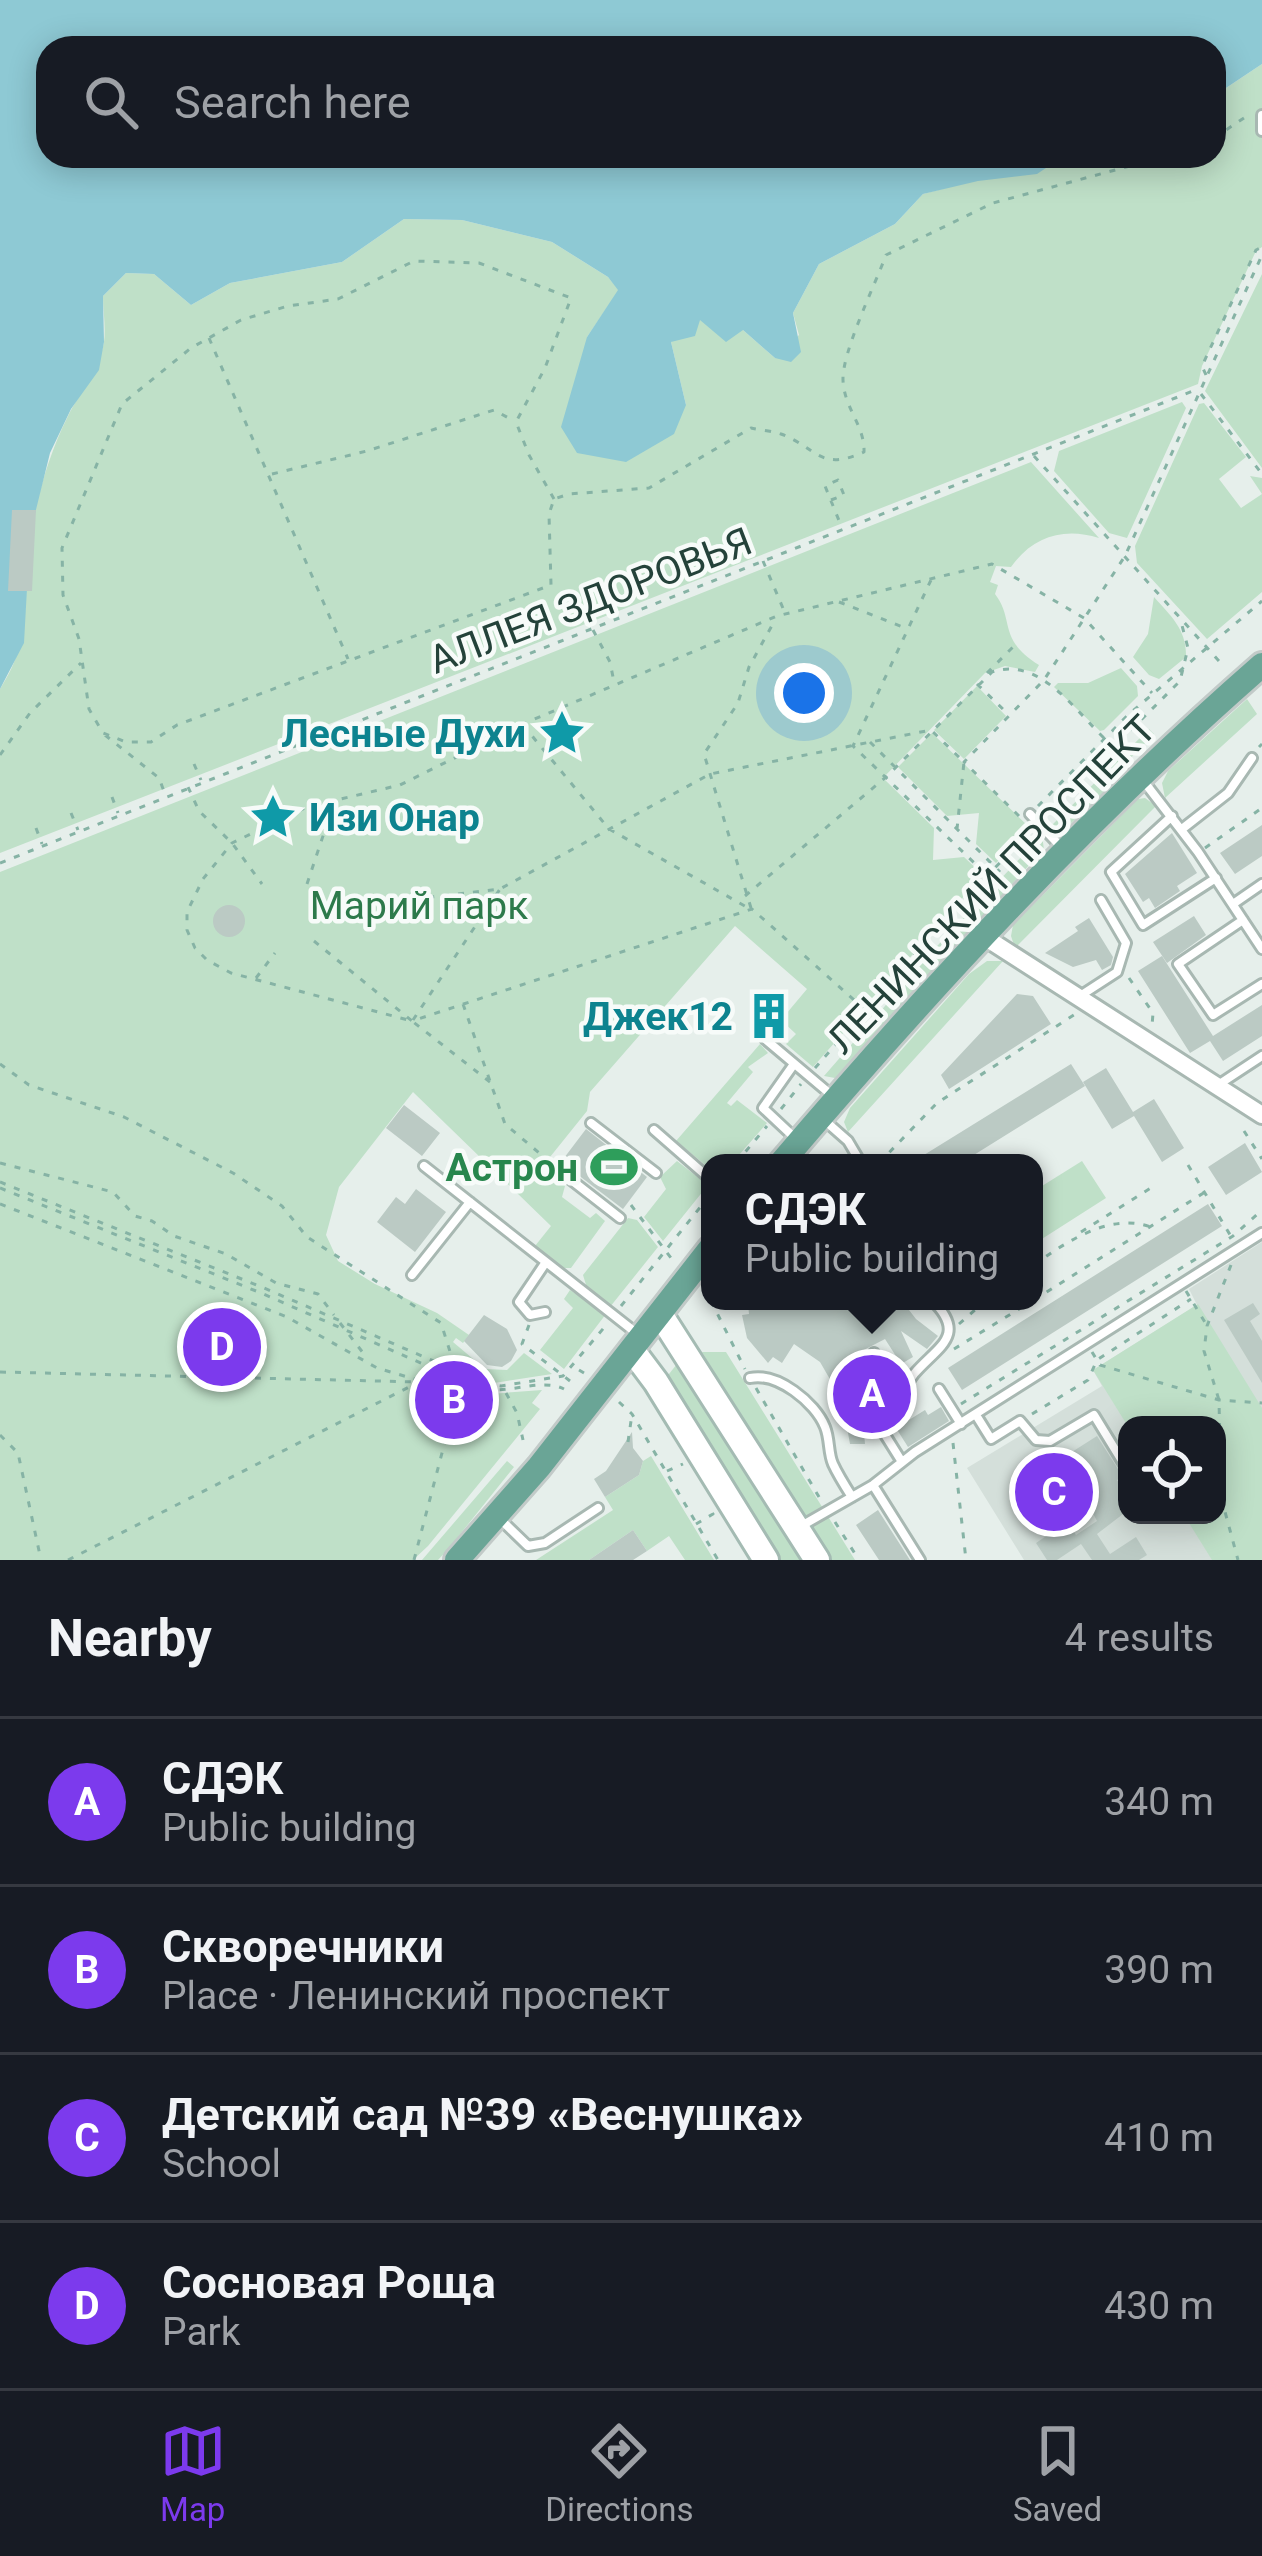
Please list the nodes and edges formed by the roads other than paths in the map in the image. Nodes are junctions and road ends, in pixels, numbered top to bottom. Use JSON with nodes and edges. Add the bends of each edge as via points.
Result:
{"nodes":[{"id":1,"x":1262,"y":111,"type":"edge"},
{"id":2,"x":1262,"y":131,"type":"edge"},
{"id":3,"x":1262,"y":665,"type":"edge"},
{"id":4,"x":1252,"y":758,"type":"dead end"},
{"id":5,"x":1139,"y":776,"type":"junction"},
{"id":6,"x":1030,"y":814,"type":"road end"},
{"id":7,"x":1172,"y":816,"type":"junction"},
{"id":8,"x":1182,"y":829,"type":"junction"},
{"id":9,"x":1065,"y":851,"type":"junction"},
{"id":10,"x":1216,"y":878,"type":"junction"},
{"id":11,"x":1262,"y":884,"type":"edge"},
{"id":12,"x":1101,"y":900,"type":"dead end"},
{"id":13,"x":1233,"y":904,"type":"junction"},
{"id":14,"x":1243,"y":920,"type":"junction"},
{"id":15,"x":982,"y":936,"type":"junction"},
{"id":16,"x":1262,"y":949,"type":"edge"},
{"id":17,"x":1262,"y":984,"type":"edge"},
{"id":18,"x":1079,"y":1004,"type":"junction"},
{"id":19,"x":765,"y":1039,"type":"dead end"},
{"id":20,"x":1262,"y":1056,"type":"edge"},
{"id":21,"x":794,"y":1064,"type":"junction"},
{"id":22,"x":1216,"y":1086,"type":"junction"},
{"id":23,"x":828,"y":1108,"type":"junction"},
{"id":24,"x":1262,"y":1114,"type":"edge"},
{"id":25,"x":591,"y":1123,"type":"dead end"},
{"id":26,"x":654,"y":1130,"type":"dead end"},
{"id":27,"x":799,"y":1142,"type":"junction"},
{"id":28,"x":789,"y":1154,"type":"edge"},
{"id":29,"x":856,"y":1154,"type":"edge"},
{"id":30,"x":424,"y":1166,"type":"dead end"},
{"id":31,"x":701,"y":1171,"type":"edge"},
{"id":32,"x":561,"y":1172,"type":"road end"},
{"id":33,"x":656,"y":1173,"type":"dead end"},
{"id":34,"x":470,"y":1202,"type":"junction"},
{"id":35,"x":620,"y":1218,"type":"dead end"},
{"id":36,"x":1262,"y":1233,"type":"edge"},
{"id":37,"x":701,"y":1261,"type":"edge"},
{"id":38,"x":546,"y":1262,"type":"junction"},
{"id":39,"x":412,"y":1275,"type":"dead end"},
{"id":40,"x":942,"y":1310,"type":"edge"},
{"id":41,"x":545,"y":1312,"type":"dead end"},
{"id":42,"x":660,"y":1313,"type":"junction"},
{"id":43,"x":637,"y":1344,"type":"junction"},
{"id":44,"x":874,"y":1353,"type":"dead end"},
{"id":45,"x":750,"y":1378,"type":"road end"},
{"id":46,"x":939,"y":1389,"type":"dead end"},
{"id":47,"x":902,"y":1398,"type":"junction"},
{"id":48,"x":976,"y":1414,"type":"junction"},
{"id":49,"x":885,"y":1415,"type":"dead end"},
{"id":50,"x":956,"y":1427,"type":"junction"},
{"id":51,"x":882,"y":1430,"type":"dead end"},
{"id":52,"x":1118,"y":1454,"type":"edge"},
{"id":53,"x":902,"y":1462,"type":"junction"},
{"id":54,"x":873,"y":1485,"type":"junction"},
{"id":55,"x":852,"y":1497,"type":"junction"},
{"id":56,"x":598,"y":1508,"type":"dead end"},
{"id":57,"x":497,"y":1516,"type":"junction"},
{"id":58,"x":797,"y":1528,"type":"junction"},
{"id":59,"x":457,"y":1560,"type":"edge"},
{"id":60,"x":766,"y":1560,"type":"edge"},
{"id":61,"x":817,"y":1560,"type":"edge"},
{"id":62,"x":920,"y":1560,"type":"edge"}],
"edges":[{"from":1,"to":2,"type":"lane"},
{"from":3,"to":5,"type":"main road","name":"ЛЕНИНСКИЙ ПРОСПЕКТ"},
{"from":4,"to":8,"type":"lane","via":[[1228,794]]},
{"from":5,"to":7,"type":"lane"},
{"from":5,"to":9,"type":"main road","name":"ЛЕНИНСКИЙ ПРОСПЕКТ"},
{"from":6,"to":9,"type":"lane"},
{"from":7,"to":8,"type":"lane"},
{"from":7,"to":10,"type":"lane","via":[[1111,872],[1143,925]]},
{"from":8,"to":10,"type":"lane"},
{"from":9,"to":15,"type":"main road","name":"ЛЕНИНСКИЙ ПРОСПЕКТ"},
{"from":10,"to":13,"type":"lane"},
{"from":11,"to":13,"type":"lane"},
{"from":12,"to":18,"type":"lane","via":[[1126,943],[1117,972]]},
{"from":13,"to":14,"type":"lane"},
{"from":14,"to":16,"type":"lane"},
{"from":14,"to":17,"type":"lane","via":[[1178,964],[1213,1015]]},
{"from":15,"to":18,"type":"street"},
{"from":15,"to":23,"type":"main road","name":"ЛЕНИНСКИЙ ПРОСПЕКТ"},
{"from":18,"to":22,"type":"street"},
{"from":19,"to":21,"type":"lane"},
{"from":20,"to":22,"type":"lane"},
{"from":21,"to":23,"type":"lane"},
{"from":21,"to":27,"type":"lane","via":[[764,1112]]},
{"from":22,"to":24,"type":"street"},
{"from":23,"to":27,"type":"main road","name":"ЛЕНИНСКИЙ ПРОСПЕКТ"},
{"from":23,"to":29,"type":"lane"},
{"from":25,"to":33,"type":"lane"},
{"from":26,"to":31,"type":"lane"},
{"from":27,"to":28,"type":"main road","name":"ЛЕНИНСКИЙ ПРОСПЕКТ"},
{"from":30,"to":34,"type":"lane"},
{"from":32,"to":35,"type":"lane"},
{"from":34,"to":38,"type":"lane"},
{"from":34,"to":39,"type":"lane"},
{"from":36,"to":48,"type":"lane"},
{"from":37,"to":42,"type":"main road"},
{"from":38,"to":41,"type":"lane","via":[[520,1298],[522,1310]]},
{"from":38,"to":43,"type":"lane"},
{"from":40,"to":47,"type":"lane","via":[[949,1333]]},
{"from":42,"to":43,"type":"main road"},
{"from":42,"to":58,"type":"main road"},
{"from":43,"to":57,"type":"main road"},
{"from":43,"to":60,"type":"main road"},
{"from":44,"to":47,"type":"lane"},
{"from":45,"to":55,"type":"lane","via":[[766,1377],[813,1408]]},
{"from":46,"to":50,"type":"lane"},
{"from":47,"to":49,"type":"lane"},
{"from":48,"to":50,"type":"lane"},
{"from":48,"to":52,"type":"lane","via":[[991,1439],[1020,1421],[1036,1440],[1050,1441],[1094,1415]]},
{"from":50,"to":53,"type":"lane"},
{"from":51,"to":53,"type":"lane"},
{"from":53,"to":54,"type":"lane"},
{"from":54,"to":55,"type":"lane"},
{"from":54,"to":62,"type":"lane"},
{"from":55,"to":58,"type":"lane"},
{"from":56,"to":57,"type":"lane","via":[[528,1546]]},
{"from":57,"to":59,"type":"main road"},
{"from":58,"to":61,"type":"main road"}]}
